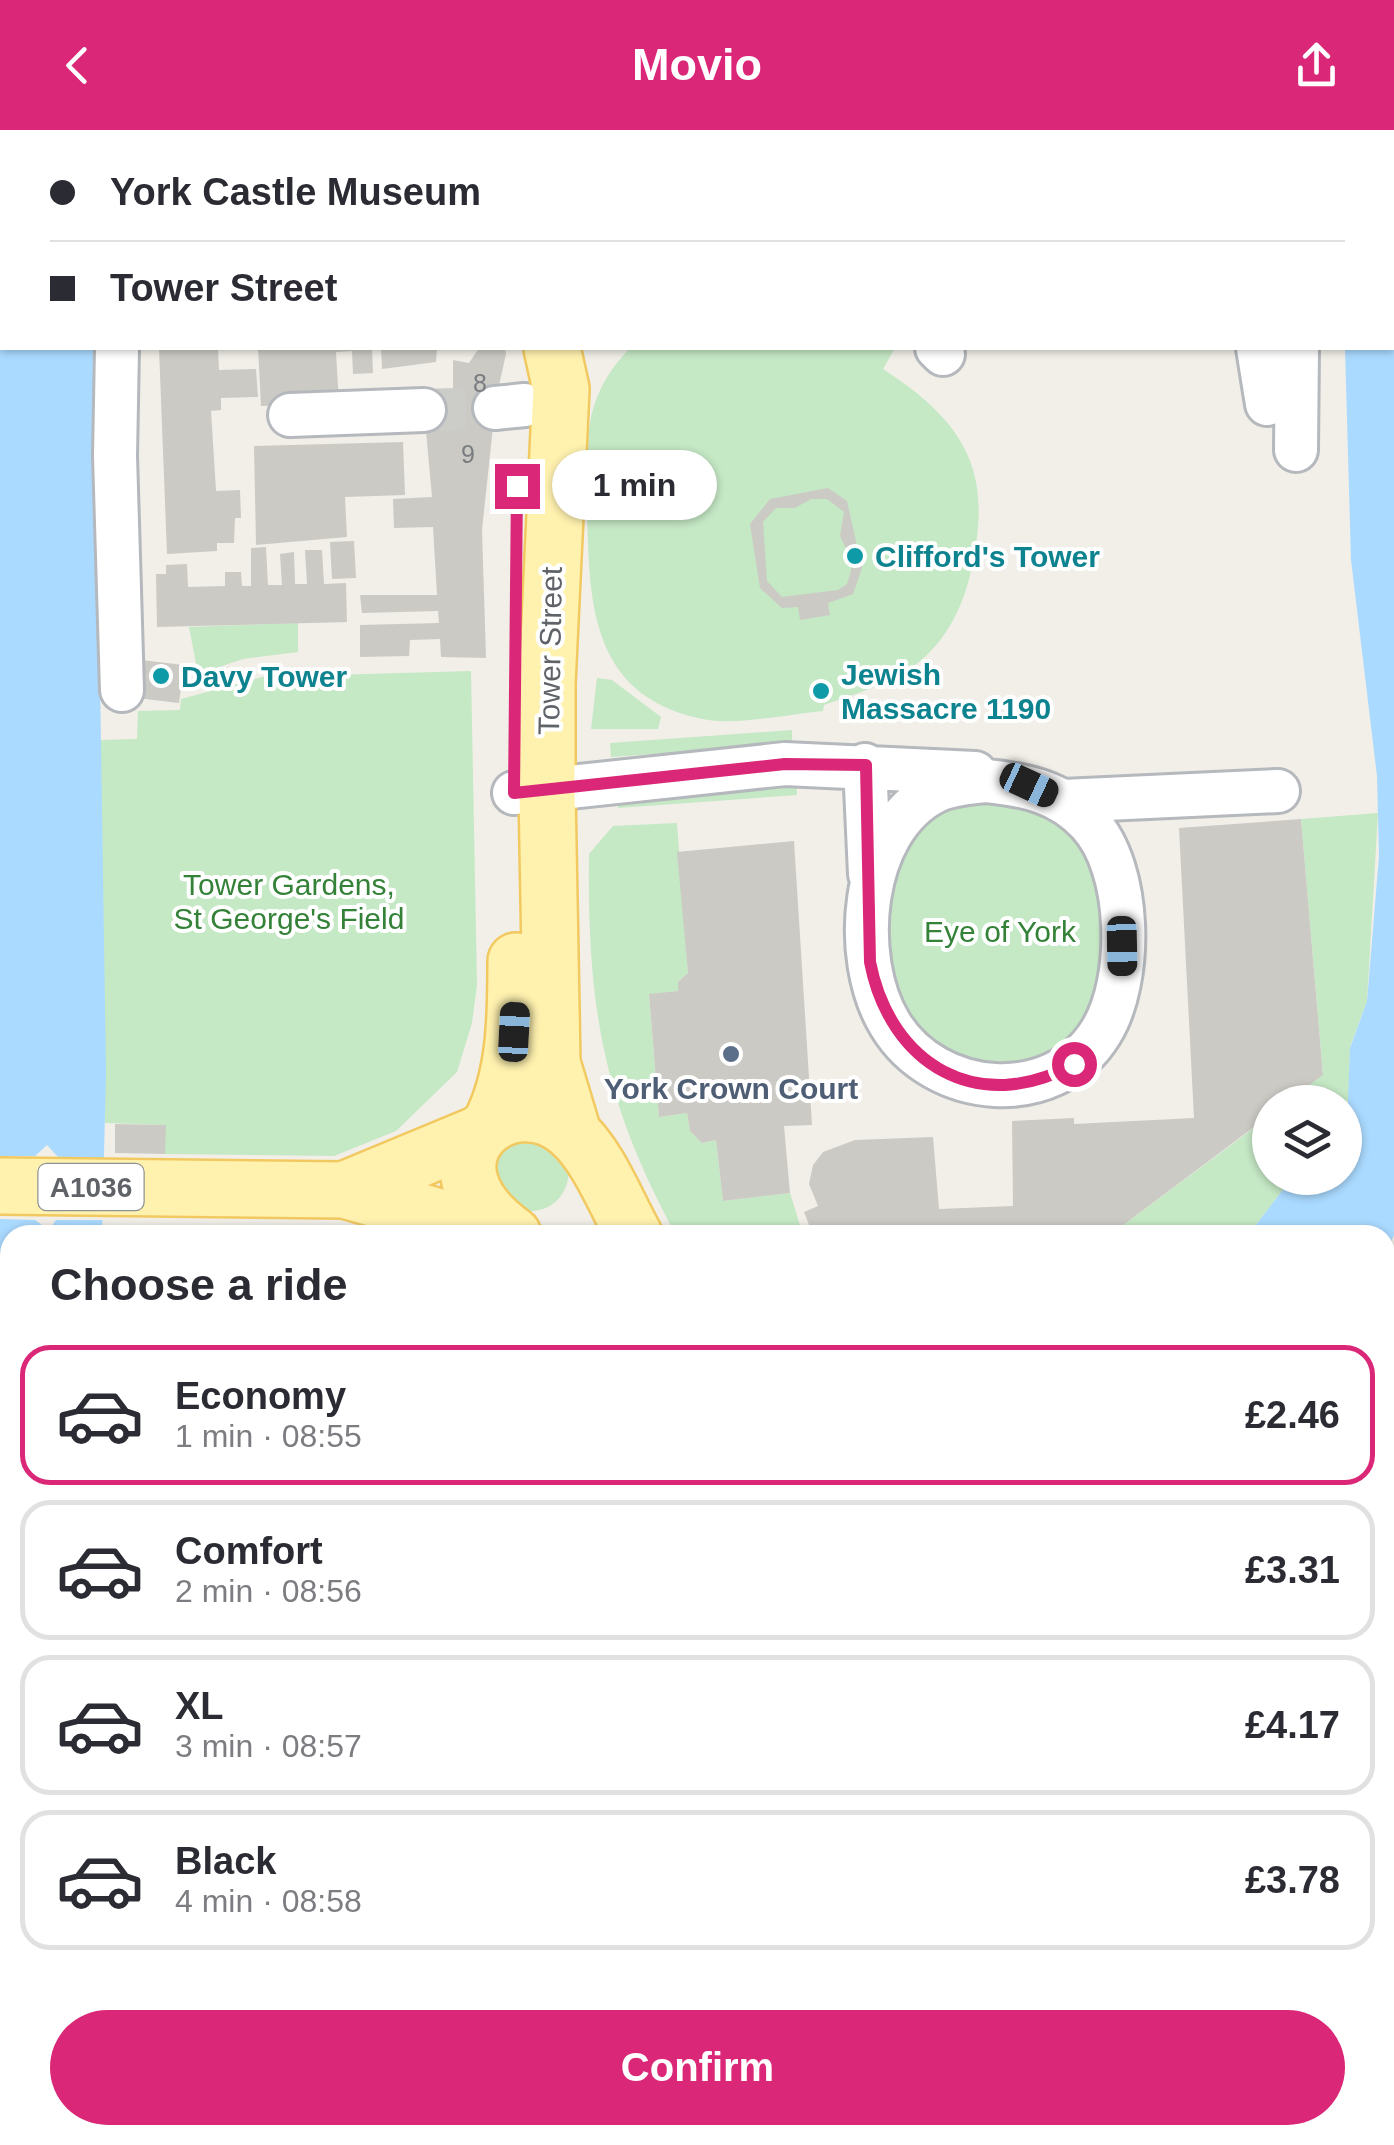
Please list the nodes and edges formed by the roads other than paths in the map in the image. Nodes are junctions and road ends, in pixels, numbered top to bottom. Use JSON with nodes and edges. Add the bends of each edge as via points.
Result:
{"nodes":[{"id":1,"x":117,"y":350,"type":"edge"},
{"id":2,"x":531,"y":350,"type":"edge"},
{"id":3,"x":552,"y":350,"type":"edge"},
{"id":4,"x":1258,"y":350,"type":"edge"},
{"id":5,"x":1298,"y":350,"type":"edge"},
{"id":6,"x":1267,"y":404,"type":"dead end"},
{"id":7,"x":424,"y":410,"type":"tunnel mouth"},
{"id":8,"x":290,"y":415,"type":"dead end"},
{"id":9,"x":1296,"y":450,"type":"dead end"},
{"id":10,"x":122,"y":690,"type":"dead end"},
{"id":11,"x":866,"y":765,"type":"junction"},
{"id":12,"x":530,"y":792,"type":"junction"},
{"id":13,"x":1278,"y":792,"type":"dead end"},
{"id":14,"x":1046,"y":793,"type":"junction"},
{"id":15,"x":870,"y":888,"type":"junction"},
{"id":16,"x":485,"y":1129,"type":"junction"},
{"id":17,"x":573,"y":1133,"type":"junction"},
{"id":18,"x":0,"y":1186,"type":"edge"},
{"id":19,"x":344,"y":1190,"type":"junction"},
{"id":20,"x":468,"y":1225,"type":"edge"},
{"id":21,"x":503,"y":1225,"type":"edge"},
{"id":22,"x":629,"y":1225,"type":"edge"}],
"edges":[{"from":1,"to":10,"type":"street"},
{"from":2,"to":12,"type":"main road","name":"Tower Street","via":[[510,407]]},
{"from":3,"to":12,"type":"main road","name":"Tower Street","via":[[561,389],[549,618]]},
{"from":4,"to":6,"type":"street"},
{"from":5,"to":9,"type":"street"},
{"from":7,"to":8,"type":"street"},
{"from":11,"to":12,"type":"street","via":[[785,764]]},
{"from":11,"to":14,"type":"street","via":[[971,772]]},
{"from":11,"to":15,"type":"street"},
{"from":12,"to":16,"type":"main road","name":"Tower Street","via":[[514,1032],[502,1098]]},
{"from":12,"to":17,"type":"main road","name":"Tower Street","via":[[552,1062]]},
{"from":13,"to":14,"type":"street"},
{"from":14,"to":15,"type":"street","via":[[986,781],[936,790],[910,808],[885,843]]},
{"from":14,"to":15,"type":"street","via":[[1091,824],[1108,854],[1118,888],[1123,967],[1117,1002],[1100,1036],[1074,1064],[1046,1080],[980,1084],[948,1074],[912,1049],[891,1026],[876,992]]},
{"from":16,"to":17,"type":"main road","number":"A1036","via":[[522,1114],[544,1116]]},
{"from":16,"to":19,"type":"main road","number":"A1036"},
{"from":16,"to":21,"type":"main road","name":"Tower Street","via":[[466,1161],[471,1192]]},
{"from":17,"to":22,"type":"main road","name":"Tower Street"},
{"from":18,"to":19,"type":"main road","number":"A1036"},
{"from":19,"to":20,"type":"main road","number":"A1036"}]}
